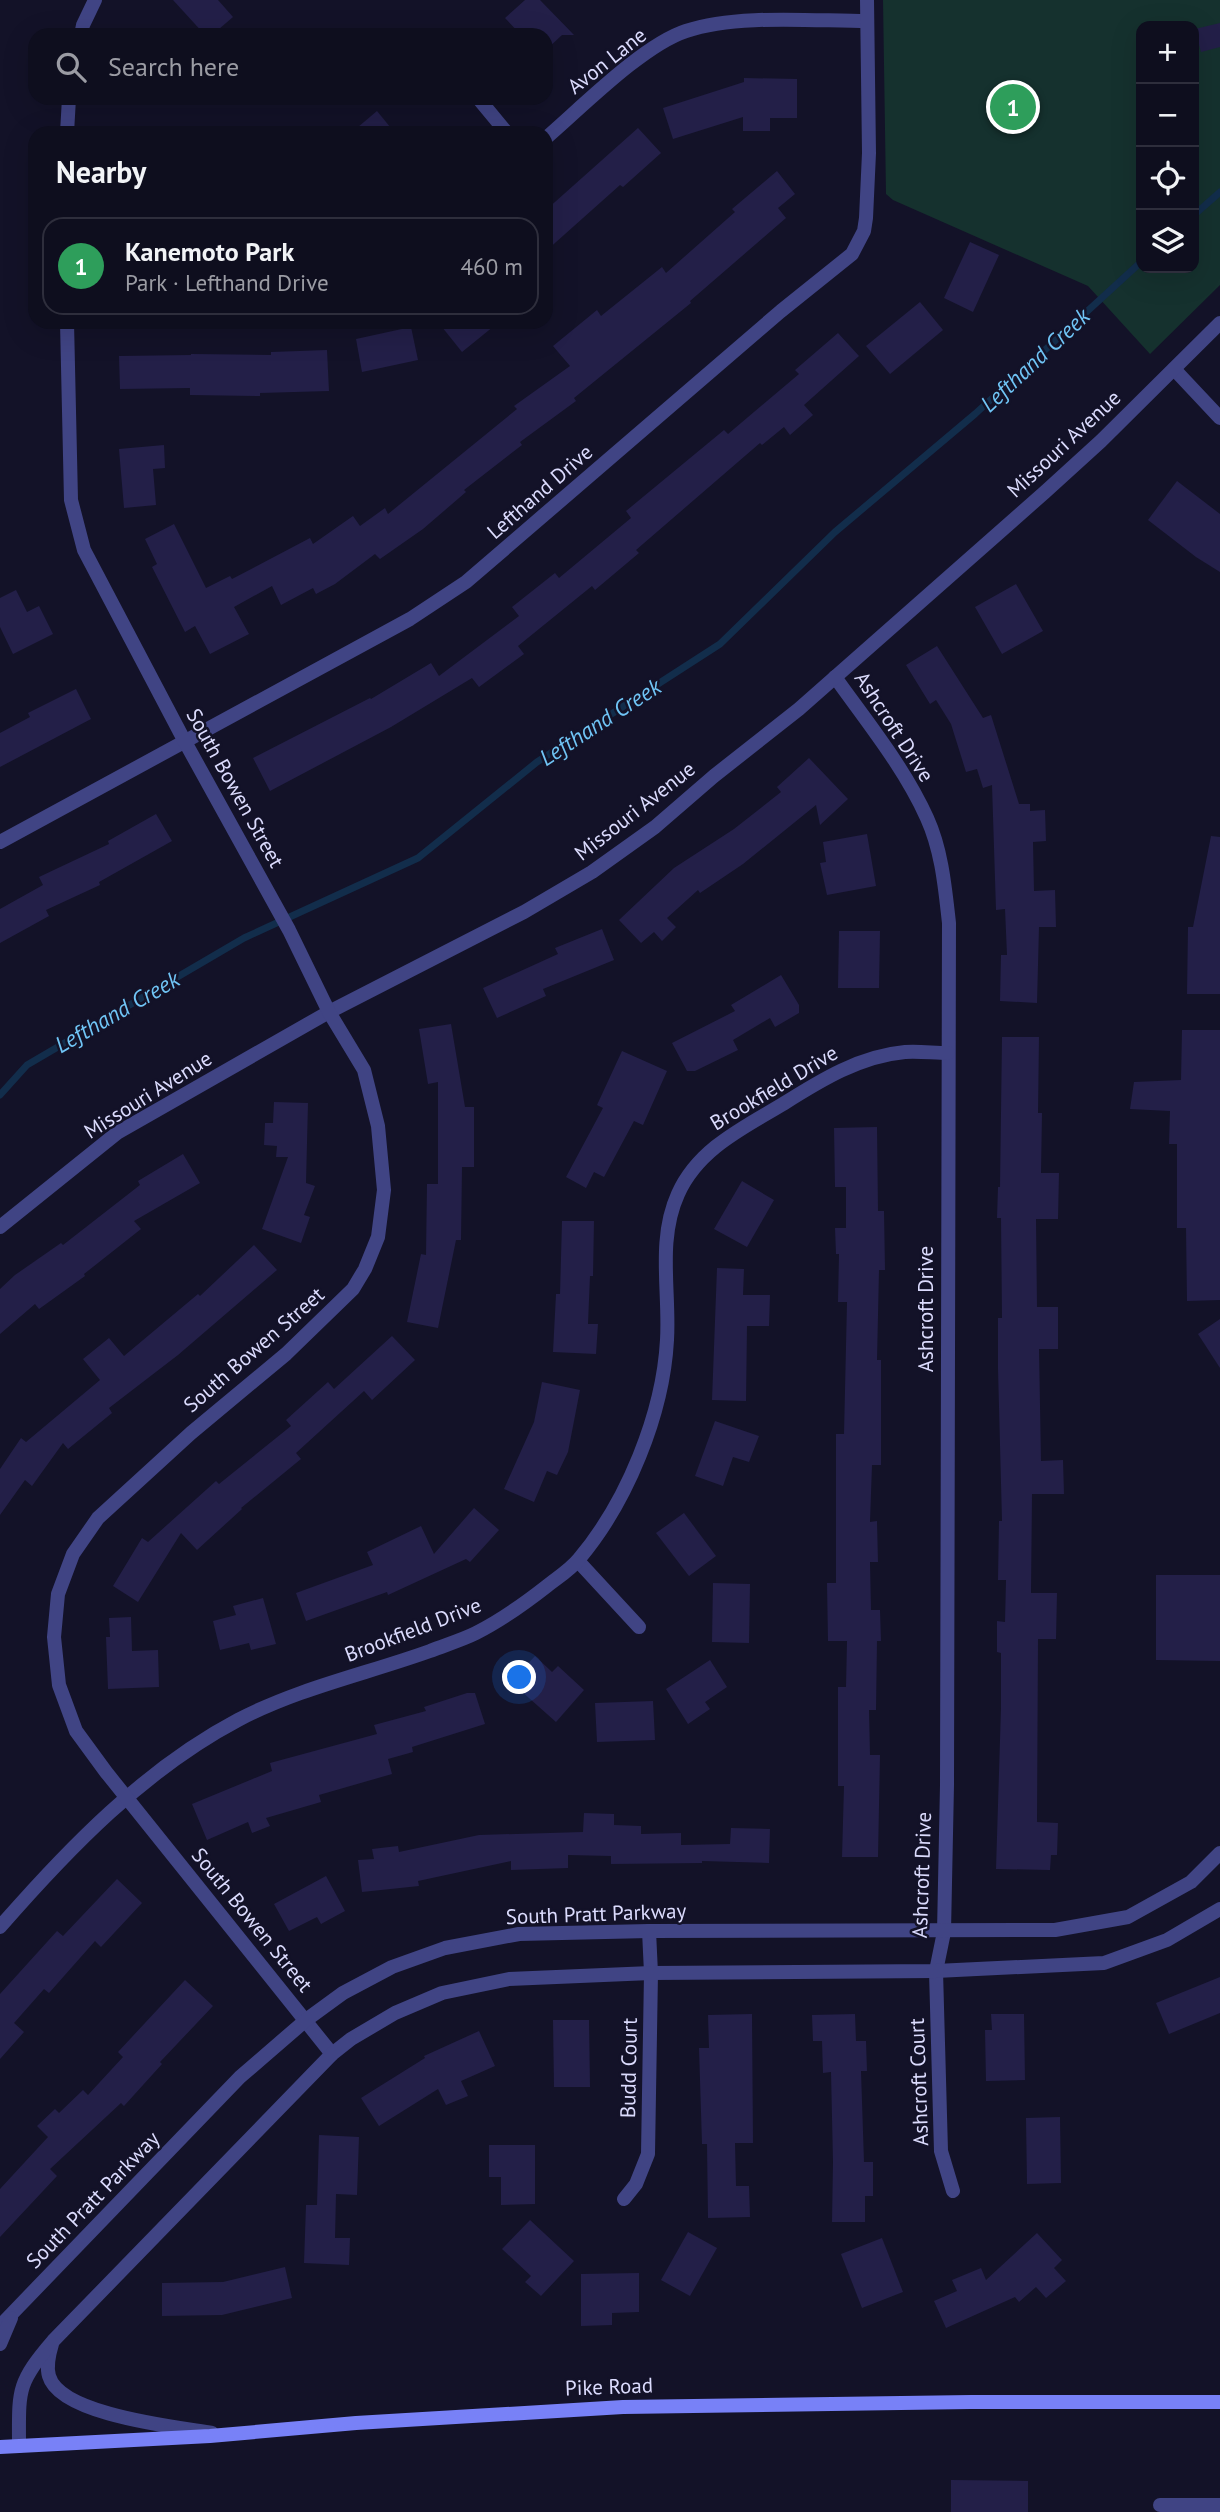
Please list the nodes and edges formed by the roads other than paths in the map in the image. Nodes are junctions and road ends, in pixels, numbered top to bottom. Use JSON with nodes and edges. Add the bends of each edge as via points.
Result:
{"nodes":[{"id":1,"x":95,"y":0,"type":"edge"},
{"id":2,"x":867,"y":0,"type":"edge"},
{"id":3,"x":867,"y":21,"type":"junction"},
{"id":4,"x":82,"y":28,"type":"edge"},
{"id":5,"x":69,"y":105,"type":"edge"},
{"id":6,"x":484,"y":105,"type":"edge"},
{"id":7,"x":67,"y":126,"type":"edge"},
{"id":8,"x":501,"y":126,"type":"edge"},
{"id":9,"x":553,"y":132,"type":"edge"},
{"id":10,"x":1220,"y":323,"type":"edge"},
{"id":11,"x":67,"y":329,"type":"edge"},
{"id":12,"x":1174,"y":369,"type":"junction"},
{"id":13,"x":1220,"y":418,"type":"edge"},
{"id":14,"x":835,"y":677,"type":"junction"},
{"id":15,"x":184,"y":740,"type":"junction"},
{"id":16,"x":0,"y":842,"type":"edge"},
{"id":17,"x":329,"y":1012,"type":"junction"},
{"id":18,"x":948,"y":1053,"type":"junction"},
{"id":19,"x":0,"y":1227,"type":"edge"},
{"id":20,"x":578,"y":1561,"type":"junction"},
{"id":21,"x":639,"y":1627,"type":"dead end"},
{"id":22,"x":127,"y":1798,"type":"junction"},
{"id":23,"x":1220,"y":1853,"type":"edge"},
{"id":24,"x":1220,"y":1909,"type":"edge"},
{"id":25,"x":0,"y":1927,"type":"edge"},
{"id":26,"x":649,"y":1931,"type":"junction"},
{"id":27,"x":944,"y":1932,"type":"junction"},
{"id":28,"x":936,"y":1971,"type":"junction"},
{"id":29,"x":651,"y":1973,"type":"junction"},
{"id":30,"x":306,"y":2020,"type":"junction"},
{"id":31,"x":332,"y":2054,"type":"junction"},
{"id":32,"x":953,"y":2191,"type":"dead end"},
{"id":33,"x":624,"y":2199,"type":"dead end"},
{"id":34,"x":6,"y":2321,"type":"edge"},
{"id":35,"x":53,"y":2341,"type":"junction"},
{"id":36,"x":0,"y":2344,"type":"edge"},
{"id":37,"x":1220,"y":2402,"type":"edge"},
{"id":38,"x":220,"y":2435,"type":"junction"},
{"id":39,"x":19,"y":2446,"type":"junction"},
{"id":40,"x":0,"y":2447,"type":"edge"},
{"id":41,"x":1160,"y":2505,"type":"dead end"},
{"id":42,"x":1220,"y":2505,"type":"edge"}],
"edges":[{"from":1,"to":4,"type":"street"},
{"from":2,"to":3,"type":"street","name":"Lefthand Drive"},
{"from":3,"to":9,"type":"street","name":"Avon Lane","via":[[722,22],[684,32],[646,52]]},
{"from":3,"to":15,"type":"street","name":"Lefthand Drive","via":[[866,218],[852,254],[466,582],[410,619]]},
{"from":5,"to":7,"type":"street"},
{"from":6,"to":8,"type":"street"},
{"from":10,"to":12,"type":"street","name":"Missouri Avenue"},
{"from":11,"to":15,"type":"street","name":"South Bowen Street","via":[[71,500],[84,550]]},
{"from":12,"to":13,"type":"street"},
{"from":12,"to":14,"type":"street","name":"Missouri Avenue","via":[[1045,492]]},
{"from":14,"to":17,"type":"street","name":"Missouri Avenue","via":[[655,827],[592,872]]},
{"from":14,"to":18,"type":"street","name":"Ashcroft Drive","via":[[928,818],[943,870],[949,923]]},
{"from":15,"to":16,"type":"street","name":"Lefthand Drive"},
{"from":15,"to":17,"type":"street","name":"South Bowen Street"},
{"from":17,"to":19,"type":"street","name":"Missouri Avenue","via":[[117,1133]]},
{"from":17,"to":22,"type":"street","name":"South Bowen Street","via":[[364,1070],[378,1126],[384,1190],[377,1237],[365,1269],[353,1289],[286,1354],[98,1518],[73,1554],[58,1594],[54,1637],[59,1685],[76,1731]]},
{"from":18,"to":20,"type":"street","name":"Brookfield Drive","via":[[905,1052],[863,1061],[823,1079],[718,1144],[695,1167],[678,1195],[666,1237],[667,1341],[658,1407],[647,1441],[611,1512]]},
{"from":18,"to":27,"type":"street","name":"Ashcroft Drive"},
{"from":20,"to":21,"type":"street"},
{"from":20,"to":22,"type":"street","name":"Brookfield Drive","via":[[521,1607],[473,1635],[306,1690],[238,1720],[174,1759]]},
{"from":22,"to":25,"type":"street","name":"Brookfield Drive"},
{"from":22,"to":30,"type":"street","name":"South Bowen Street"},
{"from":23,"to":27,"type":"street","name":"South Pratt Parkway","via":[[1191,1882],[1128,1917],[1055,1930]]},
{"from":24,"to":28,"type":"street","via":[[1167,1940],[1104,1963]]},
{"from":26,"to":27,"type":"street","name":"South Pratt Parkway"},
{"from":26,"to":29,"type":"street","name":"Budd Court"},
{"from":26,"to":30,"type":"street","name":"South Pratt Parkway","via":[[519,1934],[445,1948],[343,1993]]},
{"from":27,"to":28,"type":"street","name":"Ashcroft Drive"},
{"from":28,"to":29,"type":"street"},
{"from":28,"to":32,"type":"street","name":"Ashcroft Court","via":[[941,2151]]},
{"from":29,"to":31,"type":"street","via":[[509,1979],[442,1993],[395,2013]]},
{"from":29,"to":33,"type":"street","name":"Budd Court","via":[[648,2154],[636,2184]]},
{"from":30,"to":31,"type":"street","name":"South Bowen Street"},
{"from":30,"to":34,"type":"street","name":"South Pratt Parkway","via":[[240,2077]]},
{"from":31,"to":35,"type":"street"},
{"from":34,"to":36,"type":"street","name":"South Pratt Parkway"},
{"from":35,"to":38,"type":"street","via":[[49,2377],[77,2404],[105,2414]]},
{"from":35,"to":39,"type":"street","via":[[22,2384]]},
{"from":37,"to":38,"type":"main road","name":"Pike Road","via":[[623,2407]]},
{"from":38,"to":39,"type":"main road","name":"Pike Road"},
{"from":39,"to":40,"type":"main road","name":"Pike Road"},
{"from":41,"to":42,"type":"street"}]}
